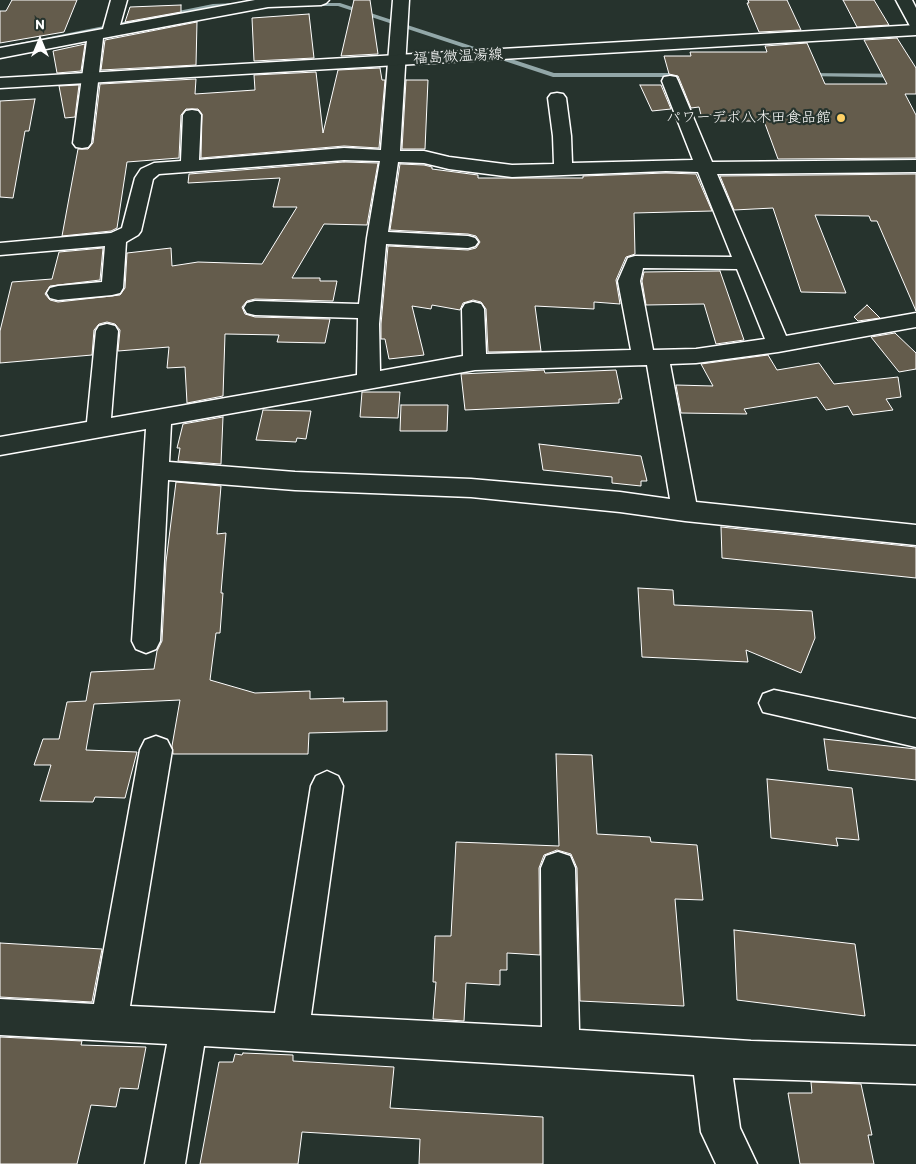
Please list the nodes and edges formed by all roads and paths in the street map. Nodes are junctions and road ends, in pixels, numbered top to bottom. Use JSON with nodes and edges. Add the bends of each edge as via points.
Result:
{"nodes":[{"id":1,"x":119,"y":0,"type":"edge"},
{"id":2,"x":321,"y":0,"type":"edge"},
{"id":3,"x":401,"y":0,"type":"edge"},
{"id":4,"x":904,"y":0,"type":"edge"},
{"id":5,"x":916,"y":23,"type":"edge"},
{"id":6,"x":916,"y":30,"type":"edge"},
{"id":7,"x":103,"y":34,"type":"junction"},
{"id":8,"x":0,"y":54,"type":"edge"},
{"id":9,"x":398,"y":61,"type":"junction"},
{"id":10,"x":91,"y":78,"type":"junction"},
{"id":11,"x":670,"y":81,"type":"dead end"},
{"id":12,"x":0,"y":84,"type":"edge"},
{"id":13,"x":556,"y":98,"type":"dead end"},
{"id":14,"x":192,"y":115,"type":"dead end"},
{"id":15,"x":82,"y":143,"type":"dead end"},
{"id":16,"x":390,"y":156,"type":"junction"},
{"id":17,"x":190,"y":166,"type":"junction"},
{"id":18,"x":916,"y":166,"type":"edge"},
{"id":19,"x":707,"y":167,"type":"junction"},
{"id":20,"x":563,"y":170,"type":"junction"},
{"id":21,"x":377,"y":238,"type":"junction"},
{"id":22,"x":116,"y":239,"type":"junction"},
{"id":23,"x":468,"y":242,"type":"dead end"},
{"id":24,"x":0,"y":249,"type":"edge"},
{"id":25,"x":745,"y":264,"type":"junction"},
{"id":26,"x":58,"y":293,"type":"dead end"},
{"id":27,"x":254,"y":308,"type":"dead end"},
{"id":28,"x":473,"y":309,"type":"dead end"},
{"id":29,"x":369,"y":311,"type":"junction"},
{"id":30,"x":916,"y":320,"type":"edge"},
{"id":31,"x":107,"y":332,"type":"dead end"},
{"id":32,"x":778,"y":345,"type":"junction"},
{"id":33,"x":650,"y":356,"type":"junction"},
{"id":34,"x":475,"y":362,"type":"junction"},
{"id":35,"x":369,"y":380,"type":"junction"},
{"id":36,"x":159,"y":417,"type":"junction"},
{"id":37,"x":98,"y":428,"type":"junction"},
{"id":38,"x":0,"y":446,"type":"edge"},
{"id":39,"x":155,"y":470,"type":"junction"},
{"id":40,"x":685,"y":511,"type":"junction"},
{"id":41,"x":916,"y":535,"type":"edge"},
{"id":42,"x":146,"y":641,"type":"dead end"},
{"id":43,"x":774,"y":703,"type":"dead end"},
{"id":44,"x":916,"y":733,"type":"edge"},
{"id":45,"x":156,"y":750,"type":"dead end"},
{"id":46,"x":326,"y":786,"type":"dead end"},
{"id":47,"x":558,"y":868,"type":"dead end"},
{"id":48,"x":0,"y":1017,"type":"edge"},
{"id":49,"x":109,"y":1024,"type":"junction"},
{"id":50,"x":188,"y":1028,"type":"junction"},
{"id":51,"x":290,"y":1033,"type":"junction"},
{"id":52,"x":561,"y":1046,"type":"junction"},
{"id":53,"x":711,"y":1058,"type":"junction"},
{"id":54,"x":916,"y":1065,"type":"edge"},
{"id":55,"x":165,"y":1164,"type":"edge"},
{"id":56,"x":737,"y":1164,"type":"edge"}],
"edges":[{"from":1,"to":7,"type":"street"},
{"from":2,"to":7,"type":"street","via":[[268,2]]},
{"from":3,"to":9,"type":"street"},
{"from":4,"to":5,"type":"street"},
{"from":6,"to":9,"type":"street","name":"福島微温湯線"},
{"from":7,"to":8,"type":"street"},
{"from":7,"to":10,"type":"street"},
{"from":9,"to":10,"type":"street","name":"福島微温湯線"},
{"from":9,"to":16,"type":"street"},
{"from":10,"to":12,"type":"street","name":"福島微温湯線"},
{"from":10,"to":15,"type":"street"},
{"from":11,"to":19,"type":"street"},
{"from":13,"to":20,"type":"street"},
{"from":14,"to":17,"type":"street"},
{"from":16,"to":17,"type":"street","via":[[344,154]]},
{"from":16,"to":20,"type":"street","via":[[424,157],[512,172]]},
{"from":16,"to":21,"type":"street"},
{"from":17,"to":22,"type":"street","via":[[148,173],[131,231]]},
{"from":18,"to":19,"type":"street"},
{"from":19,"to":20,"type":"street","via":[[605,166]]},
{"from":19,"to":25,"type":"street"},
{"from":21,"to":23,"type":"street"},
{"from":21,"to":29,"type":"street"},
{"from":22,"to":24,"type":"street"},
{"from":22,"to":26,"type":"street","via":[[112,288]]},
{"from":25,"to":32,"type":"street"},
{"from":25,"to":33,"type":"street","via":[[635,262],[629,281]]},
{"from":27,"to":29,"type":"street"},
{"from":28,"to":34,"type":"street"},
{"from":29,"to":35,"type":"street"},
{"from":30,"to":32,"type":"street"},
{"from":31,"to":37,"type":"street"},
{"from":32,"to":33,"type":"street","via":[[696,356]]},
{"from":33,"to":34,"type":"street"},
{"from":33,"to":40,"type":"street"},
{"from":34,"to":35,"type":"street"},
{"from":35,"to":36,"type":"street"},
{"from":36,"to":37,"type":"street"},
{"from":36,"to":39,"type":"street"},
{"from":37,"to":38,"type":"street"},
{"from":39,"to":40,"type":"street","via":[[295,481],[471,488]]},
{"from":39,"to":42,"type":"street"},
{"from":40,"to":41,"type":"street"},
{"from":43,"to":44,"type":"street"},
{"from":45,"to":49,"type":"street"},
{"from":46,"to":51,"type":"street"},
{"from":47,"to":52,"type":"street"},
{"from":48,"to":49,"type":"street"},
{"from":49,"to":50,"type":"street"},
{"from":50,"to":51,"type":"street"},
{"from":50,"to":55,"type":"street"},
{"from":51,"to":52,"type":"street"},
{"from":52,"to":53,"type":"street"},
{"from":53,"to":54,"type":"street"},
{"from":53,"to":56,"type":"street","via":[[721,1132]]}]}
